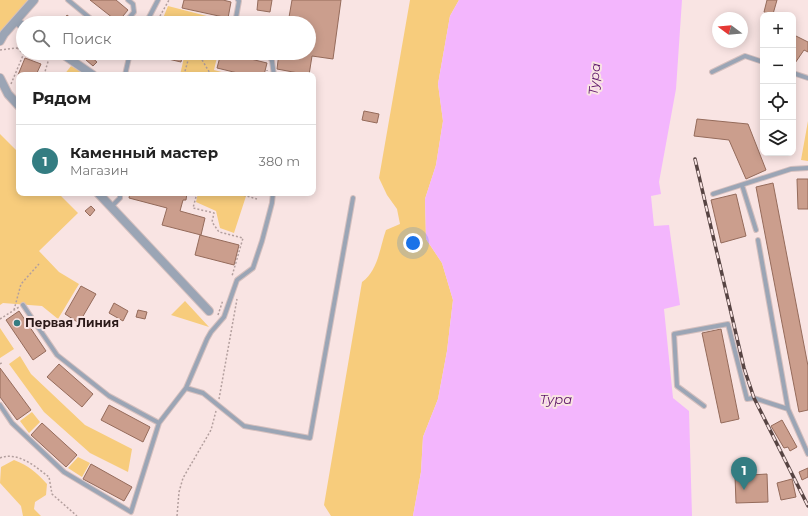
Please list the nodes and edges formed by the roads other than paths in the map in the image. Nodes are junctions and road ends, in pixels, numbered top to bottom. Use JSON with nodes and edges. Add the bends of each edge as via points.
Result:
{"nodes":[{"id":1,"x":34,"y":0,"type":"edge"},
{"id":2,"x":68,"y":0,"type":"edge"},
{"id":3,"x":128,"y":0,"type":"edge"},
{"id":4,"x":158,"y":0,"type":"edge"},
{"id":5,"x":238,"y":0,"type":"edge"},
{"id":6,"x":135,"y":2,"type":"edge"},
{"id":7,"x":24,"y":16,"type":"edge"},
{"id":8,"x":87,"y":16,"type":"edge"},
{"id":9,"x":131,"y":16,"type":"edge"},
{"id":10,"x":150,"y":16,"type":"edge"},
{"id":11,"x":236,"y":16,"type":"edge"},
{"id":12,"x":16,"y":26,"type":"edge"},
{"id":13,"x":2,"y":36,"type":"edge"},
{"id":14,"x":71,"y":60,"type":"edge"},
{"id":15,"x":128,"y":60,"type":"edge"},
{"id":16,"x":271,"y":60,"type":"edge"},
{"id":17,"x":760,"y":61,"type":"edge"},
{"id":18,"x":89,"y":72,"type":"edge"},
{"id":19,"x":126,"y":72,"type":"edge"},
{"id":20,"x":274,"y":72,"type":"edge"},
{"id":21,"x":712,"y":72,"type":"dead end"},
{"id":22,"x":796,"y":74,"type":"edge"},
{"id":23,"x":0,"y":78,"type":"edge"},
{"id":24,"x":808,"y":78,"type":"edge"},
{"id":25,"x":16,"y":103,"type":"edge"},
{"id":26,"x":808,"y":168,"type":"edge"},
{"id":27,"x":742,"y":185,"type":"junction"},
{"id":28,"x":713,"y":194,"type":"dead end"},
{"id":29,"x":101,"y":196,"type":"edge"},
{"id":30,"x":120,"y":196,"type":"edge"},
{"id":31,"x":273,"y":196,"type":"edge"},
{"id":32,"x":353,"y":198,"type":"dead end"},
{"id":33,"x":111,"y":207,"type":"junction"},
{"id":34,"x":756,"y":230,"type":"dead end"},
{"id":35,"x":758,"y":240,"type":"dead end"},
{"id":36,"x":23,"y":305,"type":"road end"},
{"id":37,"x":209,"y":311,"type":"dead end"},
{"id":38,"x":186,"y":388,"type":"junction"},
{"id":39,"x":0,"y":405,"type":"edge"},
{"id":40,"x":704,"y":406,"type":"dead end"},
{"id":41,"x":788,"y":409,"type":"junction"},
{"id":42,"x":160,"y":423,"type":"junction"},
{"id":43,"x":808,"y":454,"type":"edge"}],
"edges":[{"from":1,"to":7,"type":"street"},
{"from":2,"to":8,"type":"lane"},
{"from":3,"to":6,"type":"lane"},
{"from":4,"to":10,"type":"lane"},
{"from":5,"to":11,"type":"lane"},
{"from":6,"to":9,"type":"lane"},
{"from":12,"to":13,"type":"street"},
{"from":14,"to":18,"type":"street"},
{"from":15,"to":19,"type":"lane"},
{"from":16,"to":20,"type":"lane"},
{"from":17,"to":21,"type":"lane","via":[[745,56]]},
{"from":22,"to":24,"type":"lane"},
{"from":23,"to":25,"type":"street"},
{"from":26,"to":27,"type":"lane","via":[[791,169]]},
{"from":27,"to":28,"type":"lane"},
{"from":27,"to":34,"type":"lane"},
{"from":29,"to":33,"type":"street"},
{"from":30,"to":33,"type":"lane"},
{"from":31,"to":38,"type":"lane","via":[[253,268],[237,280],[224,317],[207,339]]},
{"from":32,"to":38,"type":"lane","via":[[310,438],[244,426],[203,393]]},
{"from":33,"to":37,"type":"street"},
{"from":35,"to":41,"type":"lane"},
{"from":36,"to":42,"type":"lane","via":[[57,355],[109,396]]},
{"from":38,"to":42,"type":"lane"},
{"from":39,"to":42,"type":"lane","via":[[12,423],[64,472],[131,512]]},
{"from":40,"to":41,"type":"lane","via":[[677,386],[674,334],[728,324],[747,399],[754,398]]},
{"from":41,"to":43,"type":"lane"}]}
